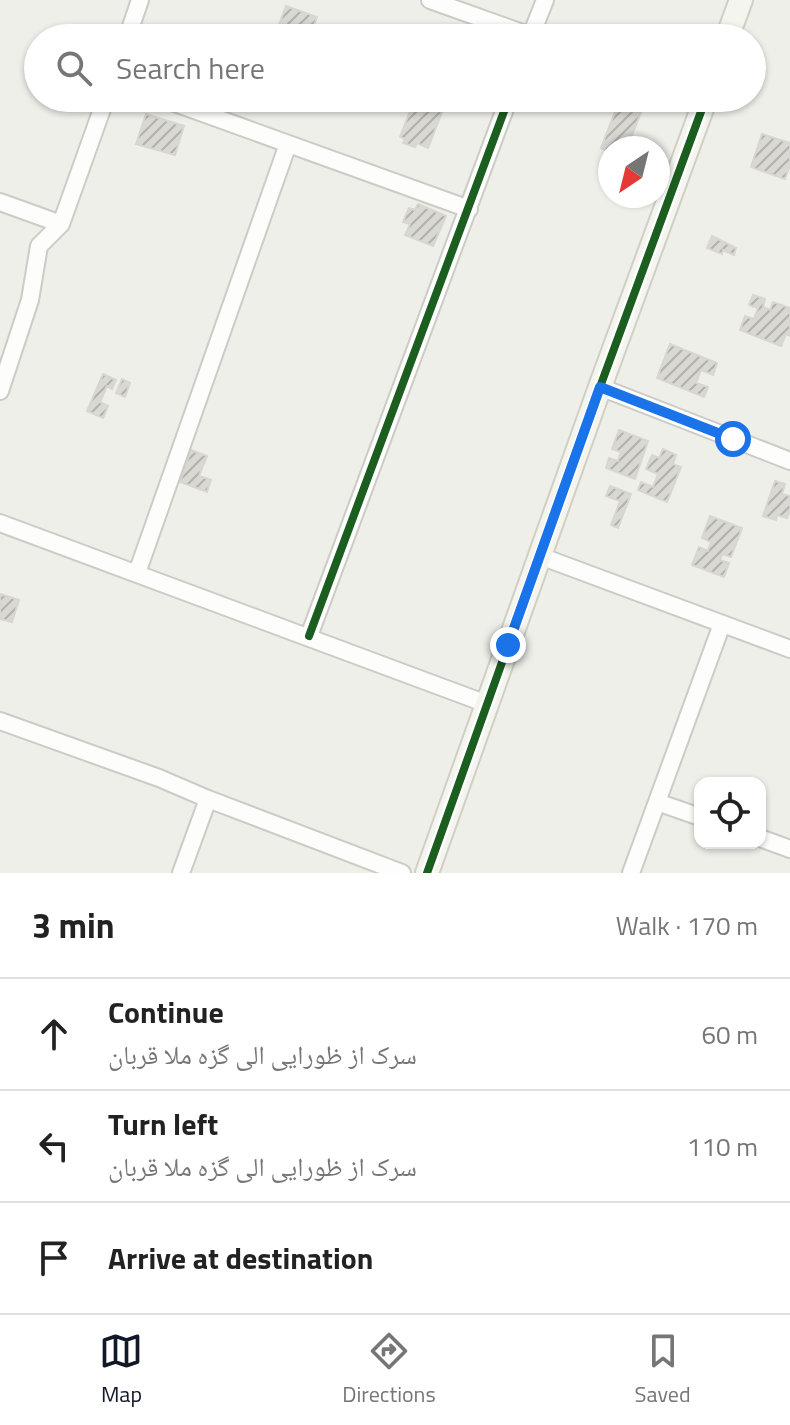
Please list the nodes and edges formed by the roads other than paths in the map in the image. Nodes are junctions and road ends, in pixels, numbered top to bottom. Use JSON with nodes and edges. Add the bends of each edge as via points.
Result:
{"nodes":[{"id":1,"x":140,"y":0,"type":"edge"},
{"id":2,"x":430,"y":0,"type":"edge"},
{"id":3,"x":545,"y":0,"type":"edge"},
{"id":4,"x":741,"y":0,"type":"edge"},
{"id":5,"x":132,"y":24,"type":"edge"},
{"id":6,"x":495,"y":24,"type":"edge"},
{"id":7,"x":535,"y":24,"type":"edge"},
{"id":8,"x":732,"y":24,"type":"edge"},
{"id":9,"x":101,"y":112,"type":"edge"},
{"id":10,"x":200,"y":112,"type":"edge"},
{"id":11,"x":504,"y":112,"type":"edge"},
{"id":12,"x":701,"y":112,"type":"edge"},
{"id":13,"x":288,"y":144,"type":"junction"},
{"id":14,"x":0,"y":202,"type":"edge"},
{"id":15,"x":469,"y":209,"type":"junction"},
{"id":16,"x":61,"y":224,"type":"junction"},
{"id":17,"x":600,"y":387,"type":"junction"},
{"id":18,"x":0,"y":391,"type":"edge"},
{"id":19,"x":789,"y":457,"type":"edge"},
{"id":20,"x":0,"y":523,"type":"edge"},
{"id":21,"x":540,"y":556,"type":"junction"},
{"id":22,"x":137,"y":573,"type":"junction"},
{"id":23,"x":722,"y":624,"type":"junction"},
{"id":24,"x":309,"y":636,"type":"junction"},
{"id":25,"x":790,"y":649,"type":"edge"},
{"id":26,"x":487,"y":704,"type":"junction"},
{"id":27,"x":0,"y":721,"type":"edge"},
{"id":28,"x":208,"y":799,"type":"junction"},
{"id":29,"x":657,"y":802,"type":"junction"},
{"id":30,"x":694,"y":815,"type":"edge"},
{"id":31,"x":766,"y":840,"type":"edge"},
{"id":32,"x":790,"y":849,"type":"edge"},
{"id":33,"x":181,"y":873,"type":"edge"},
{"id":34,"x":402,"y":873,"type":"edge"},
{"id":35,"x":427,"y":873,"type":"edge"},
{"id":36,"x":631,"y":873,"type":"edge"}],
"edges":[{"from":1,"to":5,"type":"street"},
{"from":2,"to":6,"type":"street"},
{"from":3,"to":7,"type":"street"},
{"from":4,"to":8,"type":"street"},
{"from":9,"to":16,"type":"street"},
{"from":10,"to":13,"type":"street"},
{"from":11,"to":15,"type":"street"},
{"from":12,"to":17,"type":"street"},
{"from":13,"to":15,"type":"street"},
{"from":13,"to":22,"type":"street"},
{"from":14,"to":16,"type":"street"},
{"from":15,"to":24,"type":"street"},
{"from":16,"to":18,"type":"street","via":[[39,246],[30,300]]},
{"from":17,"to":19,"type":"street"},
{"from":17,"to":21,"type":"street"},
{"from":20,"to":22,"type":"street"},
{"from":21,"to":23,"type":"street"},
{"from":21,"to":26,"type":"street"},
{"from":22,"to":24,"type":"street"},
{"from":23,"to":25,"type":"street"},
{"from":23,"to":29,"type":"street"},
{"from":24,"to":26,"type":"street"},
{"from":26,"to":35,"type":"street"},
{"from":27,"to":28,"type":"street"},
{"from":28,"to":33,"type":"street"},
{"from":28,"to":34,"type":"street"},
{"from":29,"to":30,"type":"street"},
{"from":29,"to":36,"type":"street"},
{"from":31,"to":32,"type":"street"}]}
